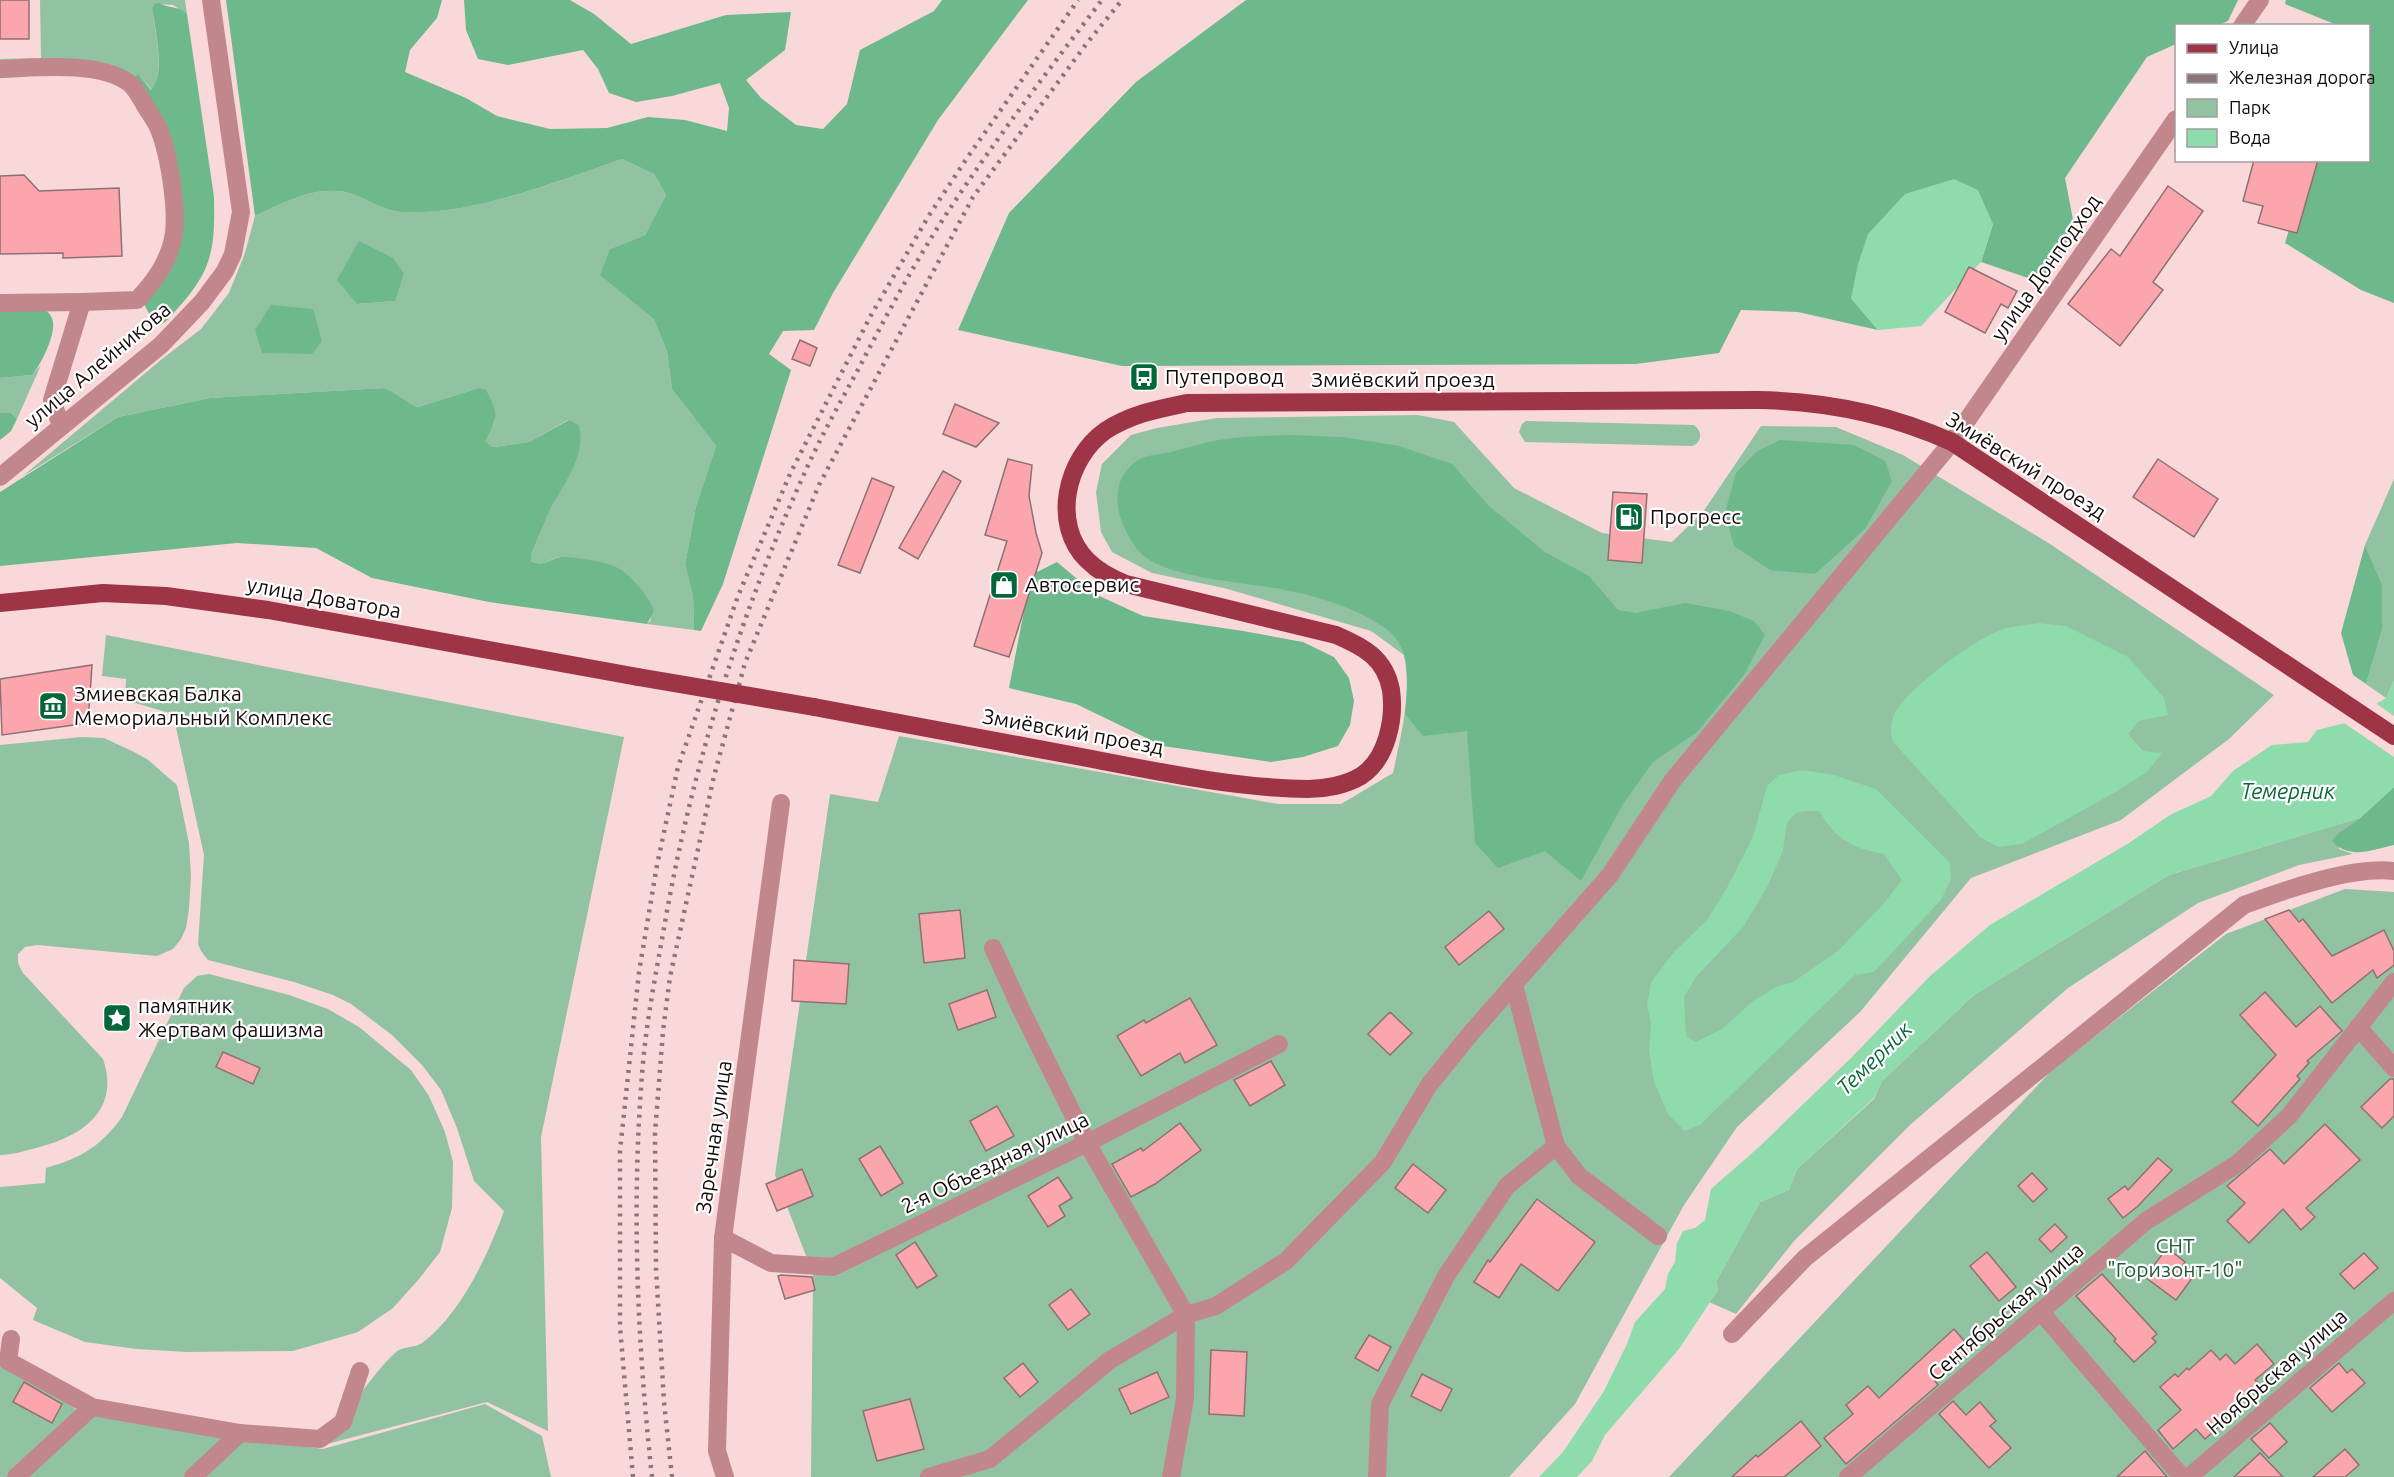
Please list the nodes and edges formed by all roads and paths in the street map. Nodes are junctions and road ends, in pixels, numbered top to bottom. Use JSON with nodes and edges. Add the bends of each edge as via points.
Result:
{"nodes":[{"id":1,"x":211,"y":0,"type":"edge"},
{"id":2,"x":2260,"y":0,"type":"edge"},
{"id":3,"x":2243,"y":24,"type":"edge"},
{"id":4,"x":0,"y":69,"type":"edge"},
{"id":5,"x":2175,"y":121,"type":"edge"},
{"id":6,"x":82,"y":302,"type":"junction"},
{"id":7,"x":0,"y":303,"type":"edge"},
{"id":8,"x":61,"y":426,"type":"junction"},
{"id":9,"x":1952,"y":442,"type":"junction"},
{"id":10,"x":0,"y":477,"type":"edge"},
{"id":11,"x":0,"y":603,"type":"edge"},
{"id":12,"x":638,"y":677,"type":"joint"},
{"id":13,"x":2394,"y":736,"type":"edge"},
{"id":14,"x":781,"y":803,"type":"dead end"},
{"id":15,"x":2394,"y":871,"type":"edge"},
{"id":16,"x":993,"y":948,"type":"dead end"},
{"id":17,"x":2394,"y":982,"type":"edge"},
{"id":18,"x":1514,"y":985,"type":"junction"},
{"id":19,"x":2358,"y":1027,"type":"junction"},
{"id":20,"x":1279,"y":1044,"type":"dead end"},
{"id":21,"x":2394,"y":1068,"type":"edge"},
{"id":22,"x":1087,"y":1143,"type":"junction"},
{"id":23,"x":1556,"y":1146,"type":"junction"},
{"id":24,"x":1658,"y":1236,"type":"dead end"},
{"id":25,"x":723,"y":1238,"type":"junction"},
{"id":26,"x":2394,"y":1301,"type":"edge"},
{"id":27,"x":2041,"y":1312,"type":"junction"},
{"id":28,"x":1186,"y":1315,"type":"junction"},
{"id":29,"x":1732,"y":1334,"type":"dead end"},
{"id":30,"x":11,"y":1339,"type":"dead end"},
{"id":31,"x":360,"y":1371,"type":"dead end"},
{"id":32,"x":92,"y":1407,"type":"junction"},
{"id":33,"x":240,"y":1433,"type":"junction"},
{"id":34,"x":16,"y":1477,"type":"edge"},
{"id":35,"x":194,"y":1477,"type":"edge"},
{"id":36,"x":725,"y":1477,"type":"edge"},
{"id":37,"x":929,"y":1477,"type":"edge"},
{"id":38,"x":1171,"y":1477,"type":"edge"},
{"id":39,"x":1377,"y":1477,"type":"edge"},
{"id":40,"x":1848,"y":1477,"type":"edge"},
{"id":41,"x":2182,"y":1477,"type":"edge"},
{"id":42,"x":2189,"y":1477,"type":"edge"}],
"edges":[{"from":1,"to":8,"type":"street","name":"улица Алейникова","via":[[241,212],[233,254],[215,285],[183,325]]},
{"from":2,"to":3,"type":"street"},
{"from":4,"to":6,"type":"street","via":[[99,70],[113,74],[132,84],[158,126],[172,182],[174,233],[165,264],[137,300]]},
{"from":5,"to":9,"type":"street","name":"улица Донподход"},
{"from":6,"to":7,"type":"street"},
{"from":6,"to":8,"type":"street","via":[[52,400]]},
{"from":8,"to":10,"type":"street","name":"улица Алейникова"},
{"from":9,"to":12,"type":"main road","name":"Змиёвский проезд","bridge":true,"via":[[1881,416],[1797,401],[1187,403],[1135,414],[1104,432],[1076,465],[1067,502],[1068,526],[1074,542],[1103,574],[1126,584],[1336,635],[1363,646],[1379,662],[1389,680],[1393,703],[1386,742],[1377,761],[1361,776],[1337,785],[1311,789],[1270,787],[1119,764]]},
{"from":9,"to":13,"type":"main road","name":"Змиёвский проезд"},
{"from":9,"to":18,"type":"street","name":"улица Донподход","via":[[1672,780],[1610,874]]},
{"from":11,"to":12,"type":"main road","name":"улица Доватора","via":[[103,593],[166,596],[268,610]]},
{"from":14,"to":25,"type":"street","name":"Заречная улица"},
{"from":15,"to":29,"type":"street","via":[[2376,869],[2291,888],[2244,905],[1805,1258]]},
{"from":16,"to":22,"type":"street"},
{"from":17,"to":19,"type":"street","name":"Сентябрьская улица"},
{"from":18,"to":23,"type":"street"},
{"from":18,"to":28,"type":"street","name":"улица Донподход","via":[[1429,1085],[1383,1162],[1286,1261],[1216,1306]]},
{"from":19,"to":21,"type":"street"},
{"from":19,"to":27,"type":"street","name":"Сентябрьская улица","via":[[2289,1116],[2237,1164],[2146,1221]]},
{"from":20,"to":22,"type":"street","name":"2-я Объездная улица"},
{"from":22,"to":25,"type":"street","name":"2-я Объездная улица","via":[[833,1267],[771,1263]]},
{"from":22,"to":28,"type":"street"},
{"from":23,"to":24,"type":"street","via":[[1579,1176]]},
{"from":23,"to":39,"type":"street","via":[[1507,1186],[1446,1276],[1380,1404]]},
{"from":25,"to":36,"type":"street","name":"Заречная улица","via":[[717,1451]]},
{"from":26,"to":42,"type":"street","name":"Ноябрьская улица"},
{"from":27,"to":40,"type":"street","name":"Сентябрьская улица"},
{"from":27,"to":41,"type":"street"},
{"from":28,"to":37,"type":"street","name":"улица Донподход","via":[[1110,1359],[990,1459]]},
{"from":28,"to":38,"type":"street","via":[[1185,1399]]},
{"from":30,"to":32,"type":"street","via":[[8,1361]]},
{"from":31,"to":33,"type":"street","via":[[343,1422],[320,1439]]},
{"from":32,"to":33,"type":"street"},
{"from":32,"to":34,"type":"street"},
{"from":33,"to":35,"type":"street"}]}
